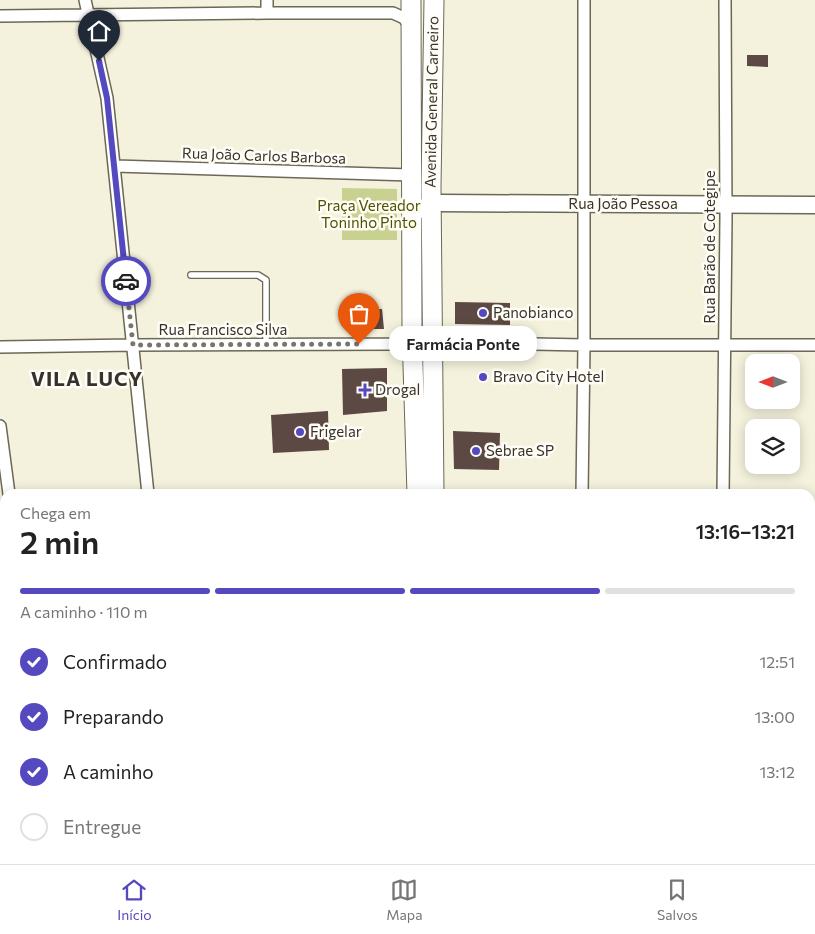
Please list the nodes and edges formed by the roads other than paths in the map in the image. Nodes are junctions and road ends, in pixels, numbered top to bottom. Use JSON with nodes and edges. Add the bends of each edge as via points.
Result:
{"nodes":[{"id":1,"x":85,"y":0,"type":"edge"},
{"id":2,"x":267,"y":0,"type":"edge"},
{"id":3,"x":411,"y":0,"type":"edge"},
{"id":4,"x":434,"y":0,"type":"edge"},
{"id":5,"x":584,"y":0,"type":"edge"},
{"id":6,"x":726,"y":0,"type":"edge"},
{"id":7,"x":267,"y":13,"type":"junction"},
{"id":8,"x":89,"y":15,"type":"junction"},
{"id":9,"x":0,"y":16,"type":"edge"},
{"id":10,"x":410,"y":26,"type":"junction"},
{"id":11,"x":115,"y":166,"type":"junction"},
{"id":12,"x":411,"y":175,"type":"junction"},
{"id":13,"x":431,"y":203,"type":"junction"},
{"id":14,"x":584,"y":204,"type":"junction"},
{"id":15,"x":726,"y":205,"type":"junction"},
{"id":16,"x":815,"y":205,"type":"edge"},
{"id":17,"x":411,"y":222,"type":"junction"},
{"id":18,"x":191,"y":275,"type":"dead end"},
{"id":19,"x":412,"y":333,"type":"junction"},
{"id":20,"x":431,"y":342,"type":"junction"},
{"id":21,"x":266,"y":344,"type":"junction"},
{"id":22,"x":133,"y":345,"type":"junction"},
{"id":23,"x":584,"y":345,"type":"junction"},
{"id":24,"x":724,"y":345,"type":"junction"},
{"id":25,"x":815,"y":345,"type":"edge"},
{"id":26,"x":0,"y":347,"type":"edge"},
{"id":27,"x":0,"y":426,"type":"edge"},
{"id":28,"x":7,"y":489,"type":"edge"},
{"id":29,"x":147,"y":489,"type":"edge"},
{"id":30,"x":417,"y":489,"type":"edge"},
{"id":31,"x":434,"y":489,"type":"edge"},
{"id":32,"x":582,"y":489,"type":"edge"},
{"id":33,"x":723,"y":489,"type":"edge"}],
"edges":[{"from":1,"to":8,"type":"street"},
{"from":2,"to":7,"type":"street"},
{"from":3,"to":10,"type":"main road","name":"Avenida General Carneiro"},
{"from":4,"to":13,"type":"main road","name":"Avenida General Carneiro"},
{"from":5,"to":14,"type":"street"},
{"from":6,"to":15,"type":"street","name":"Rua Barão de Cotegipe"},
{"from":7,"to":8,"type":"street"},
{"from":7,"to":10,"type":"street","via":[[393,13],[404,18]]},
{"from":8,"to":9,"type":"street"},
{"from":8,"to":11,"type":"street","via":[[107,98]]},
{"from":10,"to":12,"type":"main road","name":"Avenida General Carneiro"},
{"from":11,"to":12,"type":"street","name":"Rua João Carlos Barbosa"},
{"from":11,"to":22,"type":"street"},
{"from":12,"to":17,"type":"main road","name":"Avenida General Carneiro"},
{"from":13,"to":14,"type":"main road","name":"Rua João Pessoa"},
{"from":13,"to":17,"type":"main road","name":"Avenida General Carneiro","via":[[422,208]]},
{"from":13,"to":20,"type":"main road","name":"Avenida General Carneiro"},
{"from":14,"to":15,"type":"main road","name":"Rua João Pessoa"},
{"from":14,"to":23,"type":"street"},
{"from":15,"to":16,"type":"main road","name":"Rua João Pessoa"},
{"from":15,"to":24,"type":"street","name":"Rua Barão de Cotegipe"},
{"from":17,"to":19,"type":"main road","name":"Avenida General Carneiro"},
{"from":18,"to":21,"type":"lane","via":[[263,277],[266,280]]},
{"from":19,"to":21,"type":"street","name":"Rua Francisco Silva","via":[[396,344]]},
{"from":19,"to":30,"type":"main road","name":"Avenida General Carneiro"},
{"from":20,"to":23,"type":"street"},
{"from":20,"to":31,"type":"main road","name":"Avenida General Carneiro"},
{"from":21,"to":22,"type":"street","name":"Rua Francisco Silva"},
{"from":22,"to":26,"type":"street","name":"Rua Francisco Silva"},
{"from":22,"to":29,"type":"street"},
{"from":23,"to":24,"type":"street"},
{"from":23,"to":32,"type":"street"},
{"from":24,"to":25,"type":"street"},
{"from":24,"to":33,"type":"street","name":"Rua Barão de Cotegipe"},
{"from":27,"to":28,"type":"street"}]}
